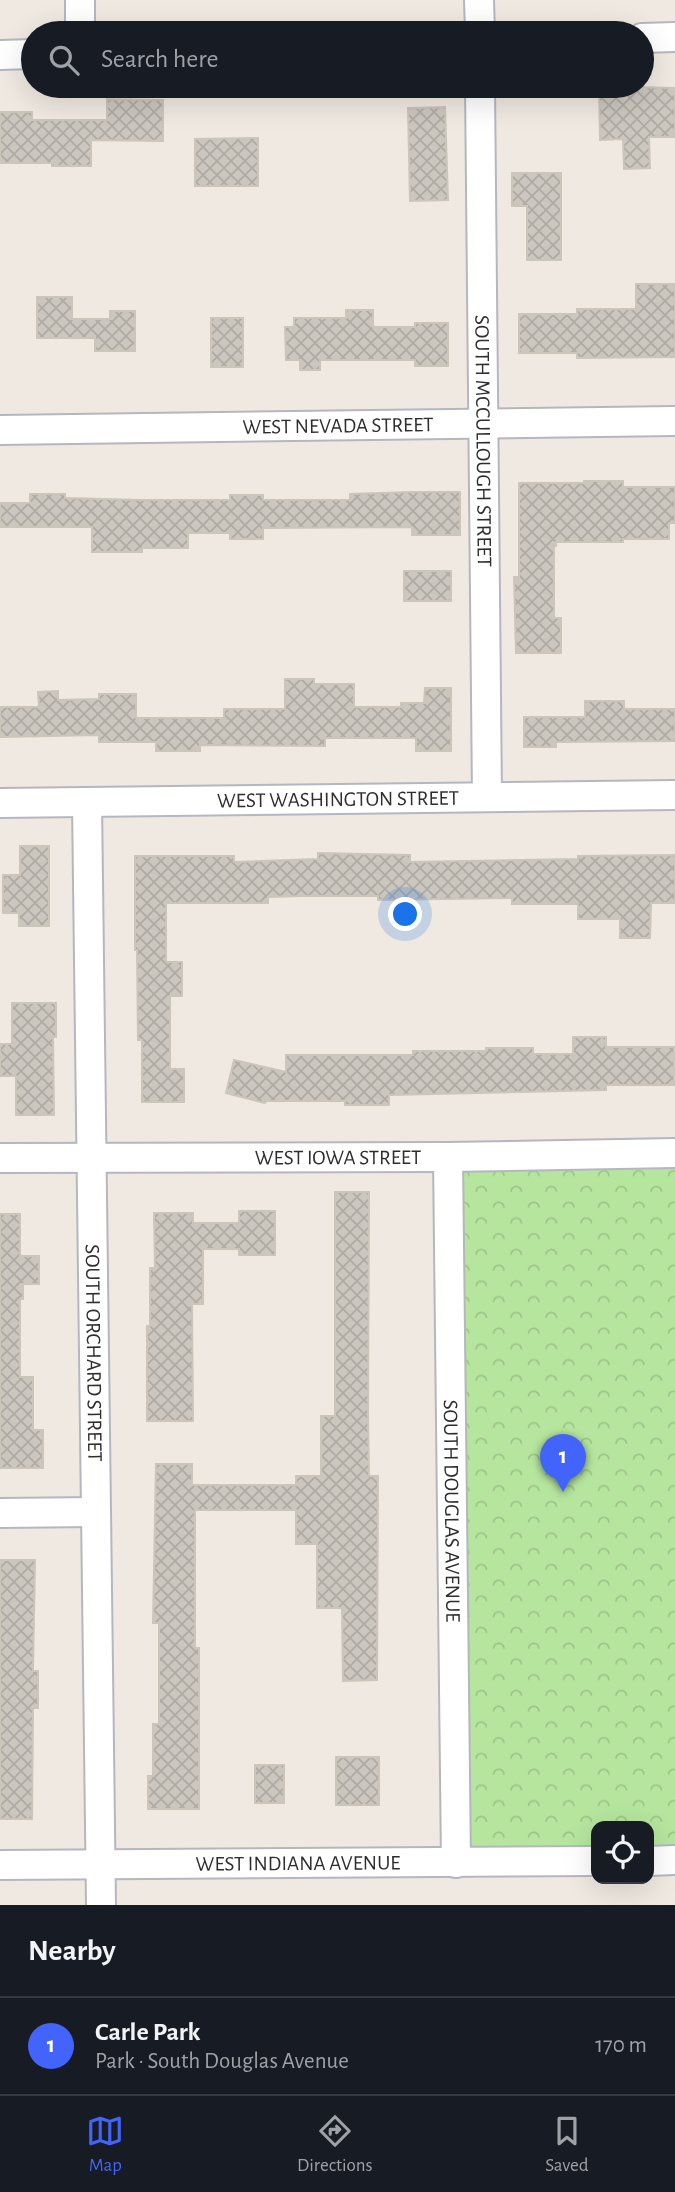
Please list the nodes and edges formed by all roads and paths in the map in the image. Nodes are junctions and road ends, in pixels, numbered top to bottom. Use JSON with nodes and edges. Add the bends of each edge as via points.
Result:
{"nodes":[{"id":1,"x":80,"y":0,"type":"edge"},
{"id":2,"x":480,"y":0,"type":"edge"},
{"id":3,"x":80,"y":21,"type":"edge"},
{"id":4,"x":480,"y":21,"type":"edge"},
{"id":5,"x":654,"y":37,"type":"edge"},
{"id":6,"x":675,"y":37,"type":"edge"},
{"id":7,"x":21,"y":54,"type":"edge"},
{"id":8,"x":0,"y":55,"type":"edge"},
{"id":9,"x":480,"y":98,"type":"edge"},
{"id":10,"x":675,"y":421,"type":"edge"},
{"id":11,"x":484,"y":425,"type":"junction"},
{"id":12,"x":0,"y":430,"type":"edge"},
{"id":13,"x":675,"y":794,"type":"edge"},
{"id":14,"x":487,"y":797,"type":"junction"},
{"id":15,"x":87,"y":802,"type":"junction"},
{"id":16,"x":0,"y":803,"type":"edge"},
{"id":17,"x":675,"y":1153,"type":"edge"},
{"id":18,"x":448,"y":1157,"type":"junction"},
{"id":19,"x":0,"y":1158,"type":"edge"},
{"id":20,"x":90,"y":1158,"type":"junction"},
{"id":21,"x":96,"y":1512,"type":"junction"},
{"id":22,"x":0,"y":1513,"type":"edge"},
{"id":23,"x":675,"y":1860,"type":"edge"},
{"id":24,"x":591,"y":1861,"type":"edge"},
{"id":25,"x":654,"y":1861,"type":"edge"},
{"id":26,"x":456,"y":1863,"type":"junction"},
{"id":27,"x":101,"y":1864,"type":"junction"},
{"id":28,"x":0,"y":1865,"type":"edge"},
{"id":29,"x":101,"y":1905,"type":"edge"}],
"edges":[{"from":1,"to":3,"type":"street"},
{"from":2,"to":4,"type":"street"},
{"from":5,"to":6,"type":"street"},
{"from":7,"to":8,"type":"street"},
{"from":9,"to":11,"type":"street","name":"SOUTH MCCULLOUGH STREET"},
{"from":10,"to":11,"type":"street","name":"WEST NEVADA STREET"},
{"from":11,"to":12,"type":"street","name":"WEST NEVADA STREET"},
{"from":11,"to":14,"type":"street","name":"SOUTH MCCULLOUGH STREET"},
{"from":13,"to":14,"type":"street","name":"WEST WASHINGTON STREET"},
{"from":14,"to":15,"type":"street","name":"WEST WASHINGTON STREET"},
{"from":15,"to":16,"type":"street","name":"WEST WASHINGTON STREET"},
{"from":15,"to":20,"type":"street","name":"SOUTH ORCHARD STREET"},
{"from":17,"to":18,"type":"street","name":"WEST IOWA STREET"},
{"from":18,"to":20,"type":"street","name":"WEST IOWA STREET"},
{"from":18,"to":26,"type":"street","name":"SOUTH DOUGLAS AVENUE"},
{"from":19,"to":20,"type":"street","name":"WEST IOWA STREET"},
{"from":20,"to":21,"type":"street","name":"SOUTH ORCHARD STREET"},
{"from":21,"to":22,"type":"street"},
{"from":21,"to":27,"type":"street","name":"SOUTH ORCHARD STREET"},
{"from":23,"to":25,"type":"street"},
{"from":24,"to":26,"type":"street","name":"WEST INDIANA AVENUE"},
{"from":26,"to":27,"type":"street","name":"WEST INDIANA AVENUE"},
{"from":27,"to":28,"type":"street","name":"WEST INDIANA AVENUE"},
{"from":27,"to":29,"type":"street","name":"SOUTH ORCHARD STREET"}]}
